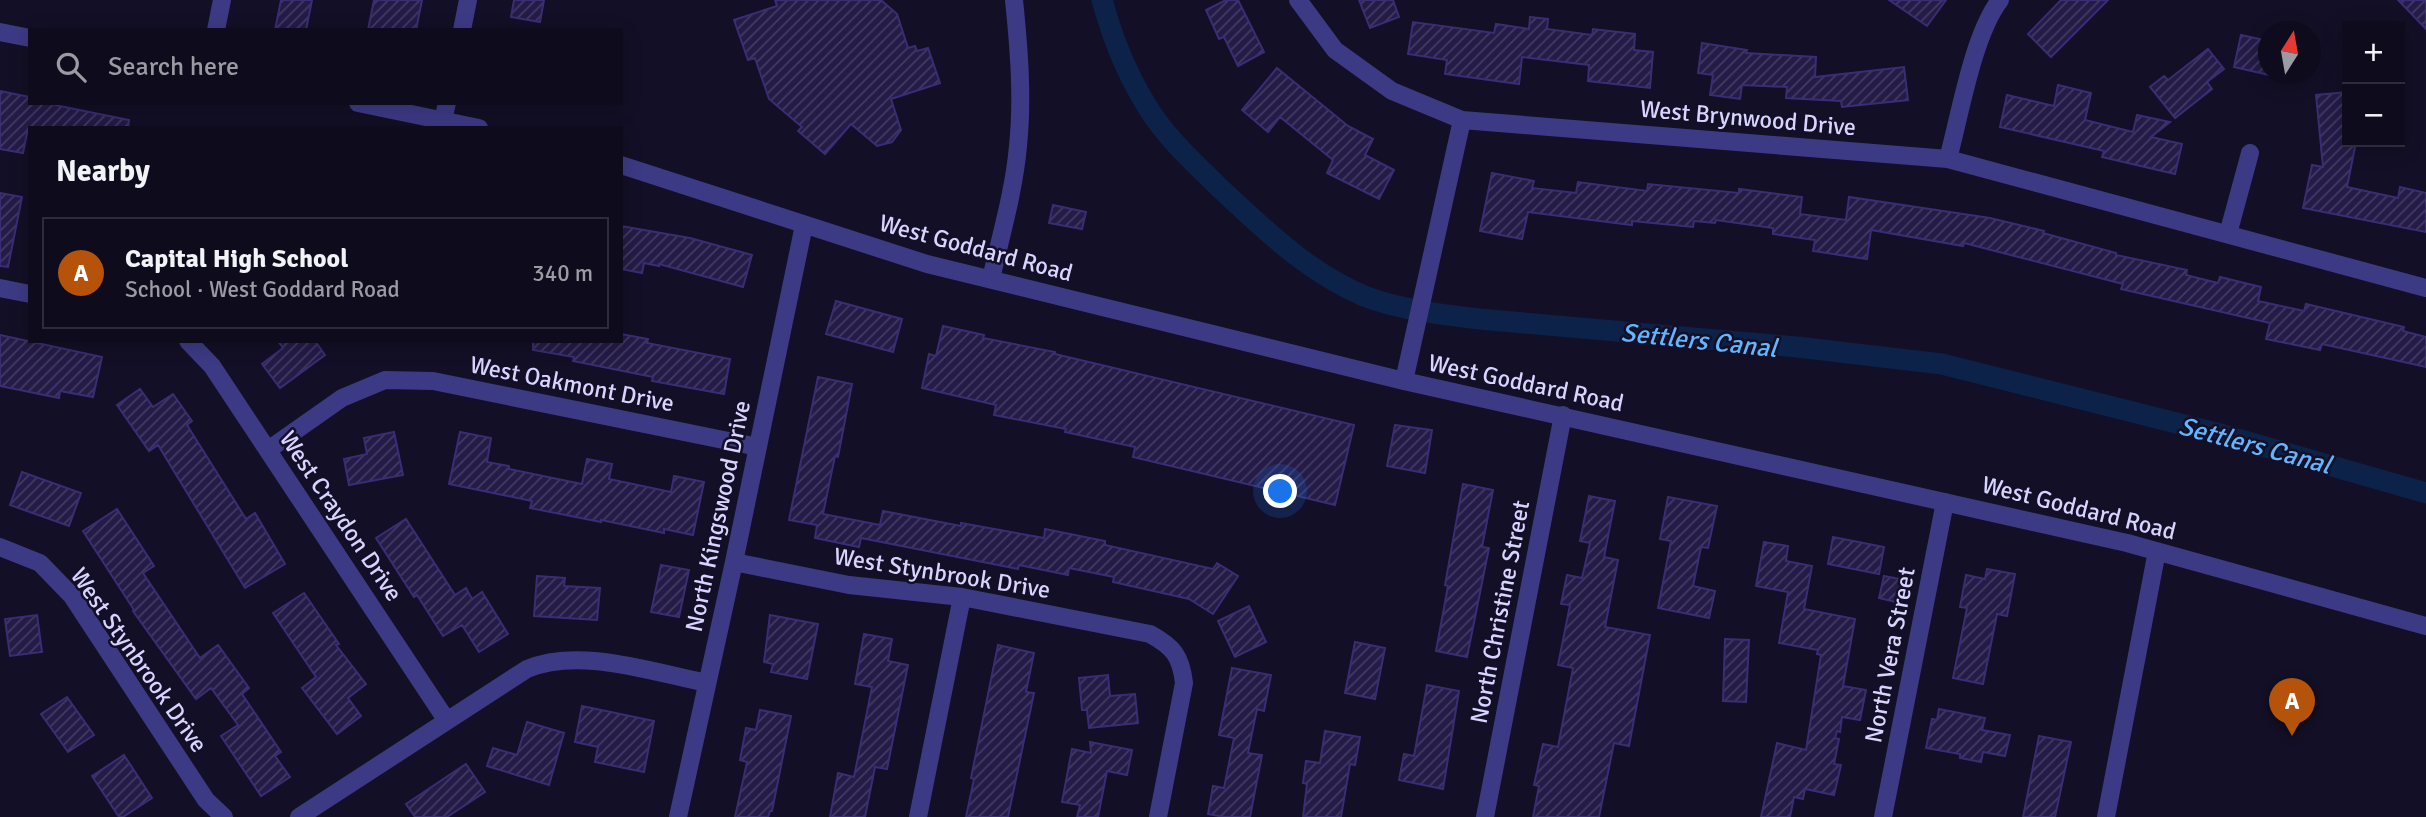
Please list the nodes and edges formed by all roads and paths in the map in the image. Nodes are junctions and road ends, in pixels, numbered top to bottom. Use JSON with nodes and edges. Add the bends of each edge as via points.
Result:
{"nodes":[{"id":1,"x":222,"y":0,"type":"edge"},
{"id":2,"x":468,"y":0,"type":"edge"},
{"id":3,"x":1014,"y":0,"type":"edge"},
{"id":4,"x":1298,"y":0,"type":"edge"},
{"id":5,"x":2000,"y":0,"type":"edge"},
{"id":6,"x":216,"y":28,"type":"edge"},
{"id":7,"x":461,"y":28,"type":"edge"},
{"id":8,"x":0,"y":32,"type":"edge"},
{"id":9,"x":28,"y":38,"type":"edge"},
{"id":10,"x":380,"y":105,"type":"edge"},
{"id":11,"x":445,"y":111,"type":"edge"},
{"id":12,"x":1462,"y":120,"type":"junction"},
{"id":13,"x":475,"y":126,"type":"edge"},
{"id":14,"x":2250,"y":153,"type":"dead end"},
{"id":15,"x":1948,"y":159,"type":"junction"},
{"id":16,"x":623,"y":166,"type":"edge"},
{"id":17,"x":804,"y":225,"type":"junction"},
{"id":18,"x":2228,"y":234,"type":"junction"},
{"id":19,"x":991,"y":279,"type":"junction"},
{"id":20,"x":0,"y":288,"type":"edge"},
{"id":21,"x":2426,"y":288,"type":"edge"},
{"id":22,"x":28,"y":294,"type":"edge"},
{"id":23,"x":190,"y":343,"type":"edge"},
{"id":24,"x":1404,"y":381,"type":"junction"},
{"id":25,"x":1563,"y":415,"type":"junction"},
{"id":26,"x":758,"y":447,"type":"junction"},
{"id":27,"x":268,"y":450,"type":"junction"},
{"id":28,"x":1945,"y":502,"type":"junction"},
{"id":29,"x":0,"y":547,"type":"edge"},
{"id":30,"x":2157,"y":551,"type":"junction"},
{"id":31,"x":734,"y":562,"type":"junction"},
{"id":32,"x":962,"y":597,"type":"junction"},
{"id":33,"x":2426,"y":626,"type":"edge"},
{"id":34,"x":707,"y":683,"type":"junction"},
{"id":35,"x":447,"y":721,"type":"junction"},
{"id":36,"x":224,"y":817,"type":"edge"},
{"id":37,"x":299,"y":817,"type":"edge"},
{"id":38,"x":678,"y":817,"type":"edge"},
{"id":39,"x":918,"y":817,"type":"edge"},
{"id":40,"x":1158,"y":817,"type":"edge"},
{"id":41,"x":1485,"y":817,"type":"edge"},
{"id":42,"x":1883,"y":817,"type":"edge"},
{"id":43,"x":2106,"y":817,"type":"edge"}],
"edges":[{"from":1,"to":6,"type":"street"},
{"from":2,"to":7,"type":"street"},
{"from":3,"to":19,"type":"street","via":[[1020,56],[1018,148]]},
{"from":4,"to":12,"type":"street","name":"West Brynwood Drive","via":[[1335,50],[1373,78],[1392,91]]},
{"from":5,"to":15,"type":"street","via":[[1979,40]]},
{"from":8,"to":9,"type":"street"},
{"from":10,"to":11,"type":"street"},
{"from":11,"to":13,"type":"street"},
{"from":12,"to":15,"type":"street","name":"West Brynwood Drive"},
{"from":12,"to":24,"type":"street"},
{"from":14,"to":18,"type":"street"},
{"from":15,"to":18,"type":"street","name":"West Brynwood Drive"},
{"from":16,"to":17,"type":"street","name":"West Goddard Road"},
{"from":17,"to":19,"type":"street","name":"West Goddard Road"},
{"from":17,"to":26,"type":"street","name":"North Kingswood Drive"},
{"from":18,"to":21,"type":"street","name":"West Brynwood Drive"},
{"from":19,"to":24,"type":"street","name":"West Goddard Road"},
{"from":20,"to":22,"type":"street"},
{"from":23,"to":27,"type":"street","name":"West Craydon Drive","via":[[212,366]]},
{"from":24,"to":25,"type":"street","name":"West Goddard Road"},
{"from":25,"to":28,"type":"street","name":"West Goddard Road"},
{"from":25,"to":41,"type":"street","name":"North Christine Street"},
{"from":26,"to":27,"type":"street","name":"West Oakmont Drive","via":[[433,381],[385,380],[342,398]]},
{"from":26,"to":31,"type":"street","name":"North Kingswood Drive"},
{"from":27,"to":35,"type":"street","name":"West Craydon Drive"},
{"from":28,"to":30,"type":"street","name":"West Goddard Road"},
{"from":28,"to":42,"type":"street","name":"North Vera Street"},
{"from":29,"to":36,"type":"street","name":"West Stynbrook Drive","via":[[40,564],[72,596],[206,800]]},
{"from":30,"to":33,"type":"street","name":"West Goddard Road"},
{"from":30,"to":43,"type":"street"},
{"from":31,"to":32,"type":"street","name":"West Stynbrook Drive","via":[[849,585]]},
{"from":31,"to":34,"type":"street","name":"North Kingswood Drive"},
{"from":32,"to":39,"type":"street"},
{"from":32,"to":40,"type":"street","name":"West Stynbrook Drive","via":[[1150,634],[1166,642],[1177,655],[1184,683]]},
{"from":34,"to":35,"type":"street","via":[[591,660],[543,662]]},
{"from":34,"to":38,"type":"street","name":"North Kingswood Drive"},
{"from":35,"to":37,"type":"street"}]}
